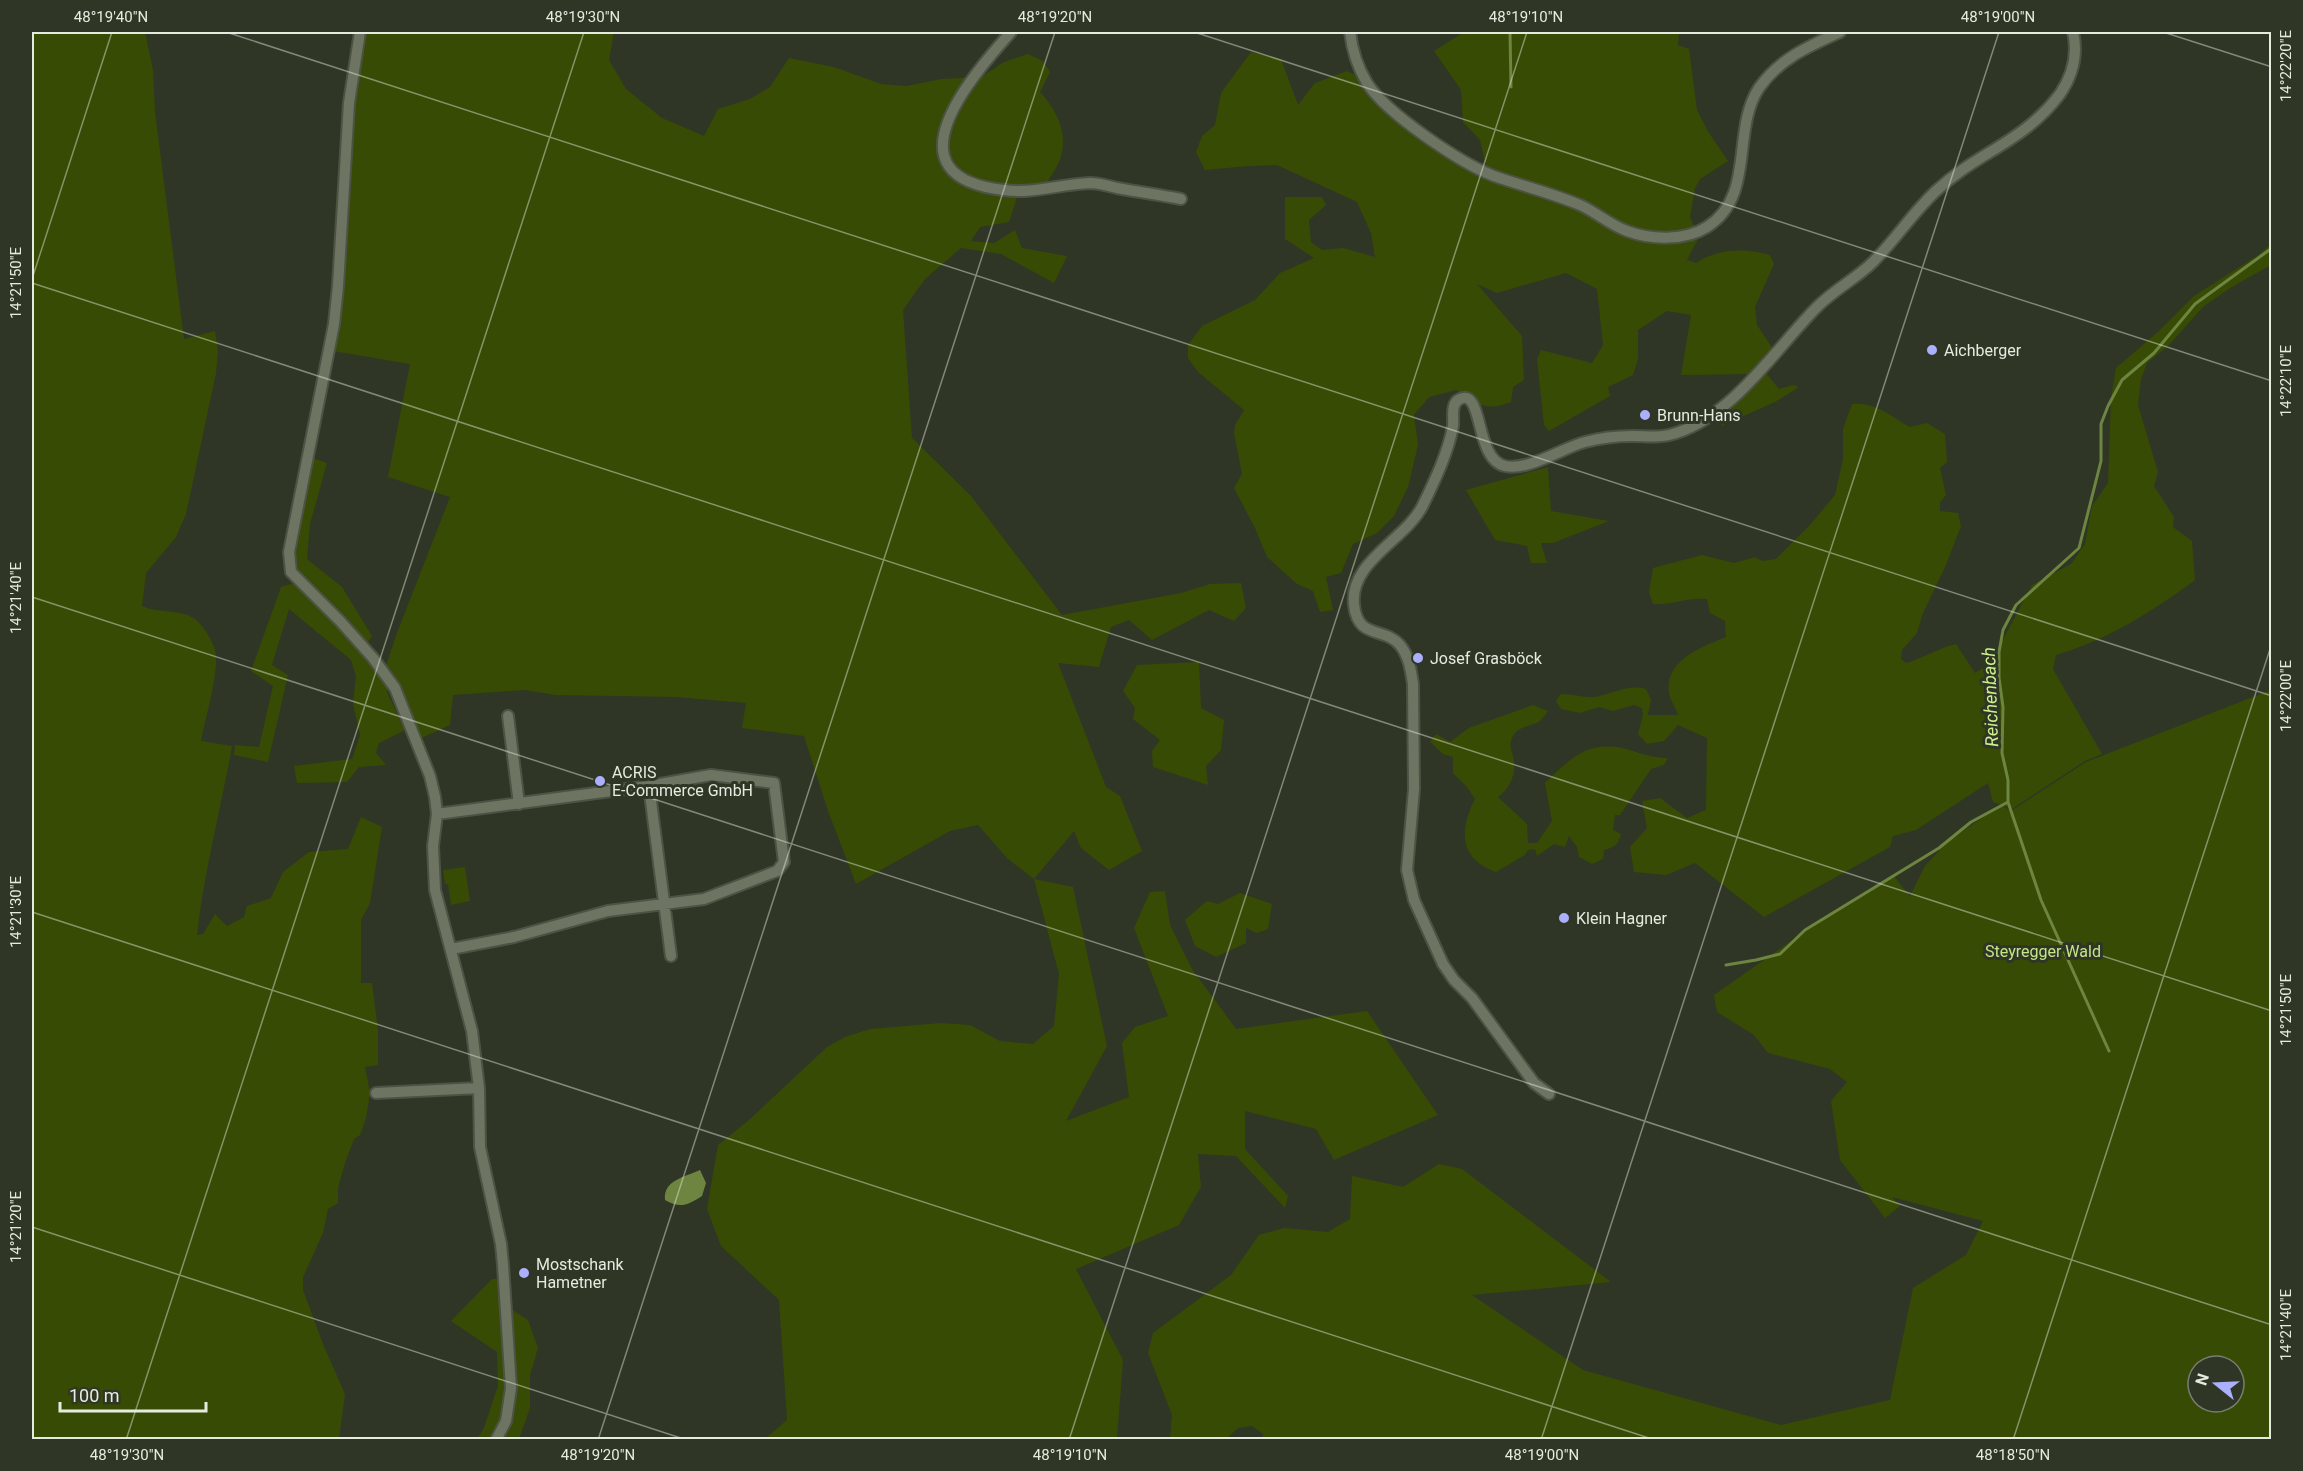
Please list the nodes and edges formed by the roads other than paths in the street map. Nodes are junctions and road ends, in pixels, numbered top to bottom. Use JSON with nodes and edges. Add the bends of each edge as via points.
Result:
{"nodes":[{"id":1,"x":360,"y":32,"type":"edge"},
{"id":2,"x":1011,"y":32,"type":"edge"},
{"id":3,"x":1350,"y":32,"type":"edge"},
{"id":4,"x":1840,"y":32,"type":"edge"},
{"id":5,"x":2073,"y":32,"type":"edge"},
{"id":6,"x":1180,"y":199,"type":"dead end"},
{"id":7,"x":508,"y":716,"type":"dead end"},
{"id":8,"x":650,"y":786,"type":"junction"},
{"id":9,"x":519,"y":804,"type":"junction"},
{"id":10,"x":437,"y":814,"type":"junction"},
{"id":11,"x":665,"y":904,"type":"junction"},
{"id":12,"x":451,"y":949,"type":"junction"},
{"id":13,"x":671,"y":956,"type":"dead end"},
{"id":14,"x":479,"y":1088,"type":"junction"},
{"id":15,"x":376,"y":1093,"type":"dead end"},
{"id":16,"x":1549,"y":1094,"type":"dead end"},
{"id":17,"x":496,"y":1440,"type":"edge"}],
"edges":[{"from":1,"to":10,"type":"street","via":[[349,103],[334,324],[289,552],[291,572],[373,658],[394,688],[430,776]]},
{"from":2,"to":6,"type":"street","via":[[974,76],[946,126],[942,152],[954,173],[969,182],[1004,190],[1092,183]]},
{"from":3,"to":4,"type":"street","via":[[1362,73],[1377,96],[1455,156],[1493,176],[1581,205],[1628,231],[1655,237],[1696,233],[1719,217],[1735,193],[1746,120],[1759,88],[1782,62]]},
{"from":5,"to":16,"type":"street","via":[[2076,54],[2068,80],[2034,123],[1937,190],[1871,264],[1836,290],[1743,387],[1706,419],[1671,435],[1603,438],[1509,467],[1489,456],[1475,406],[1465,398],[1455,402],[1445,455],[1421,508],[1401,534],[1371,561],[1356,585],[1353,601],[1359,622],[1366,630],[1396,641],[1407,656],[1413,684],[1414,789],[1407,870],[1414,900],[1443,964],[1534,1083]]},
{"from":7,"to":9,"type":"street"},
{"from":8,"to":9,"type":"street"},
{"from":8,"to":11,"type":"street"},
{"from":8,"to":11,"type":"street","via":[[714,775],[774,783],[784,862],[777,872],[704,899]]},
{"from":9,"to":10,"type":"street"},
{"from":10,"to":12,"type":"street","via":[[433,846],[435,890]]},
{"from":11,"to":12,"type":"street","via":[[608,911],[514,937]]},
{"from":11,"to":13,"type":"street"},
{"from":12,"to":14,"type":"street","via":[[472,1031]]},
{"from":14,"to":15,"type":"street"},
{"from":14,"to":17,"type":"street","via":[[480,1147],[501,1244],[510,1370],[510,1404]]}]}
